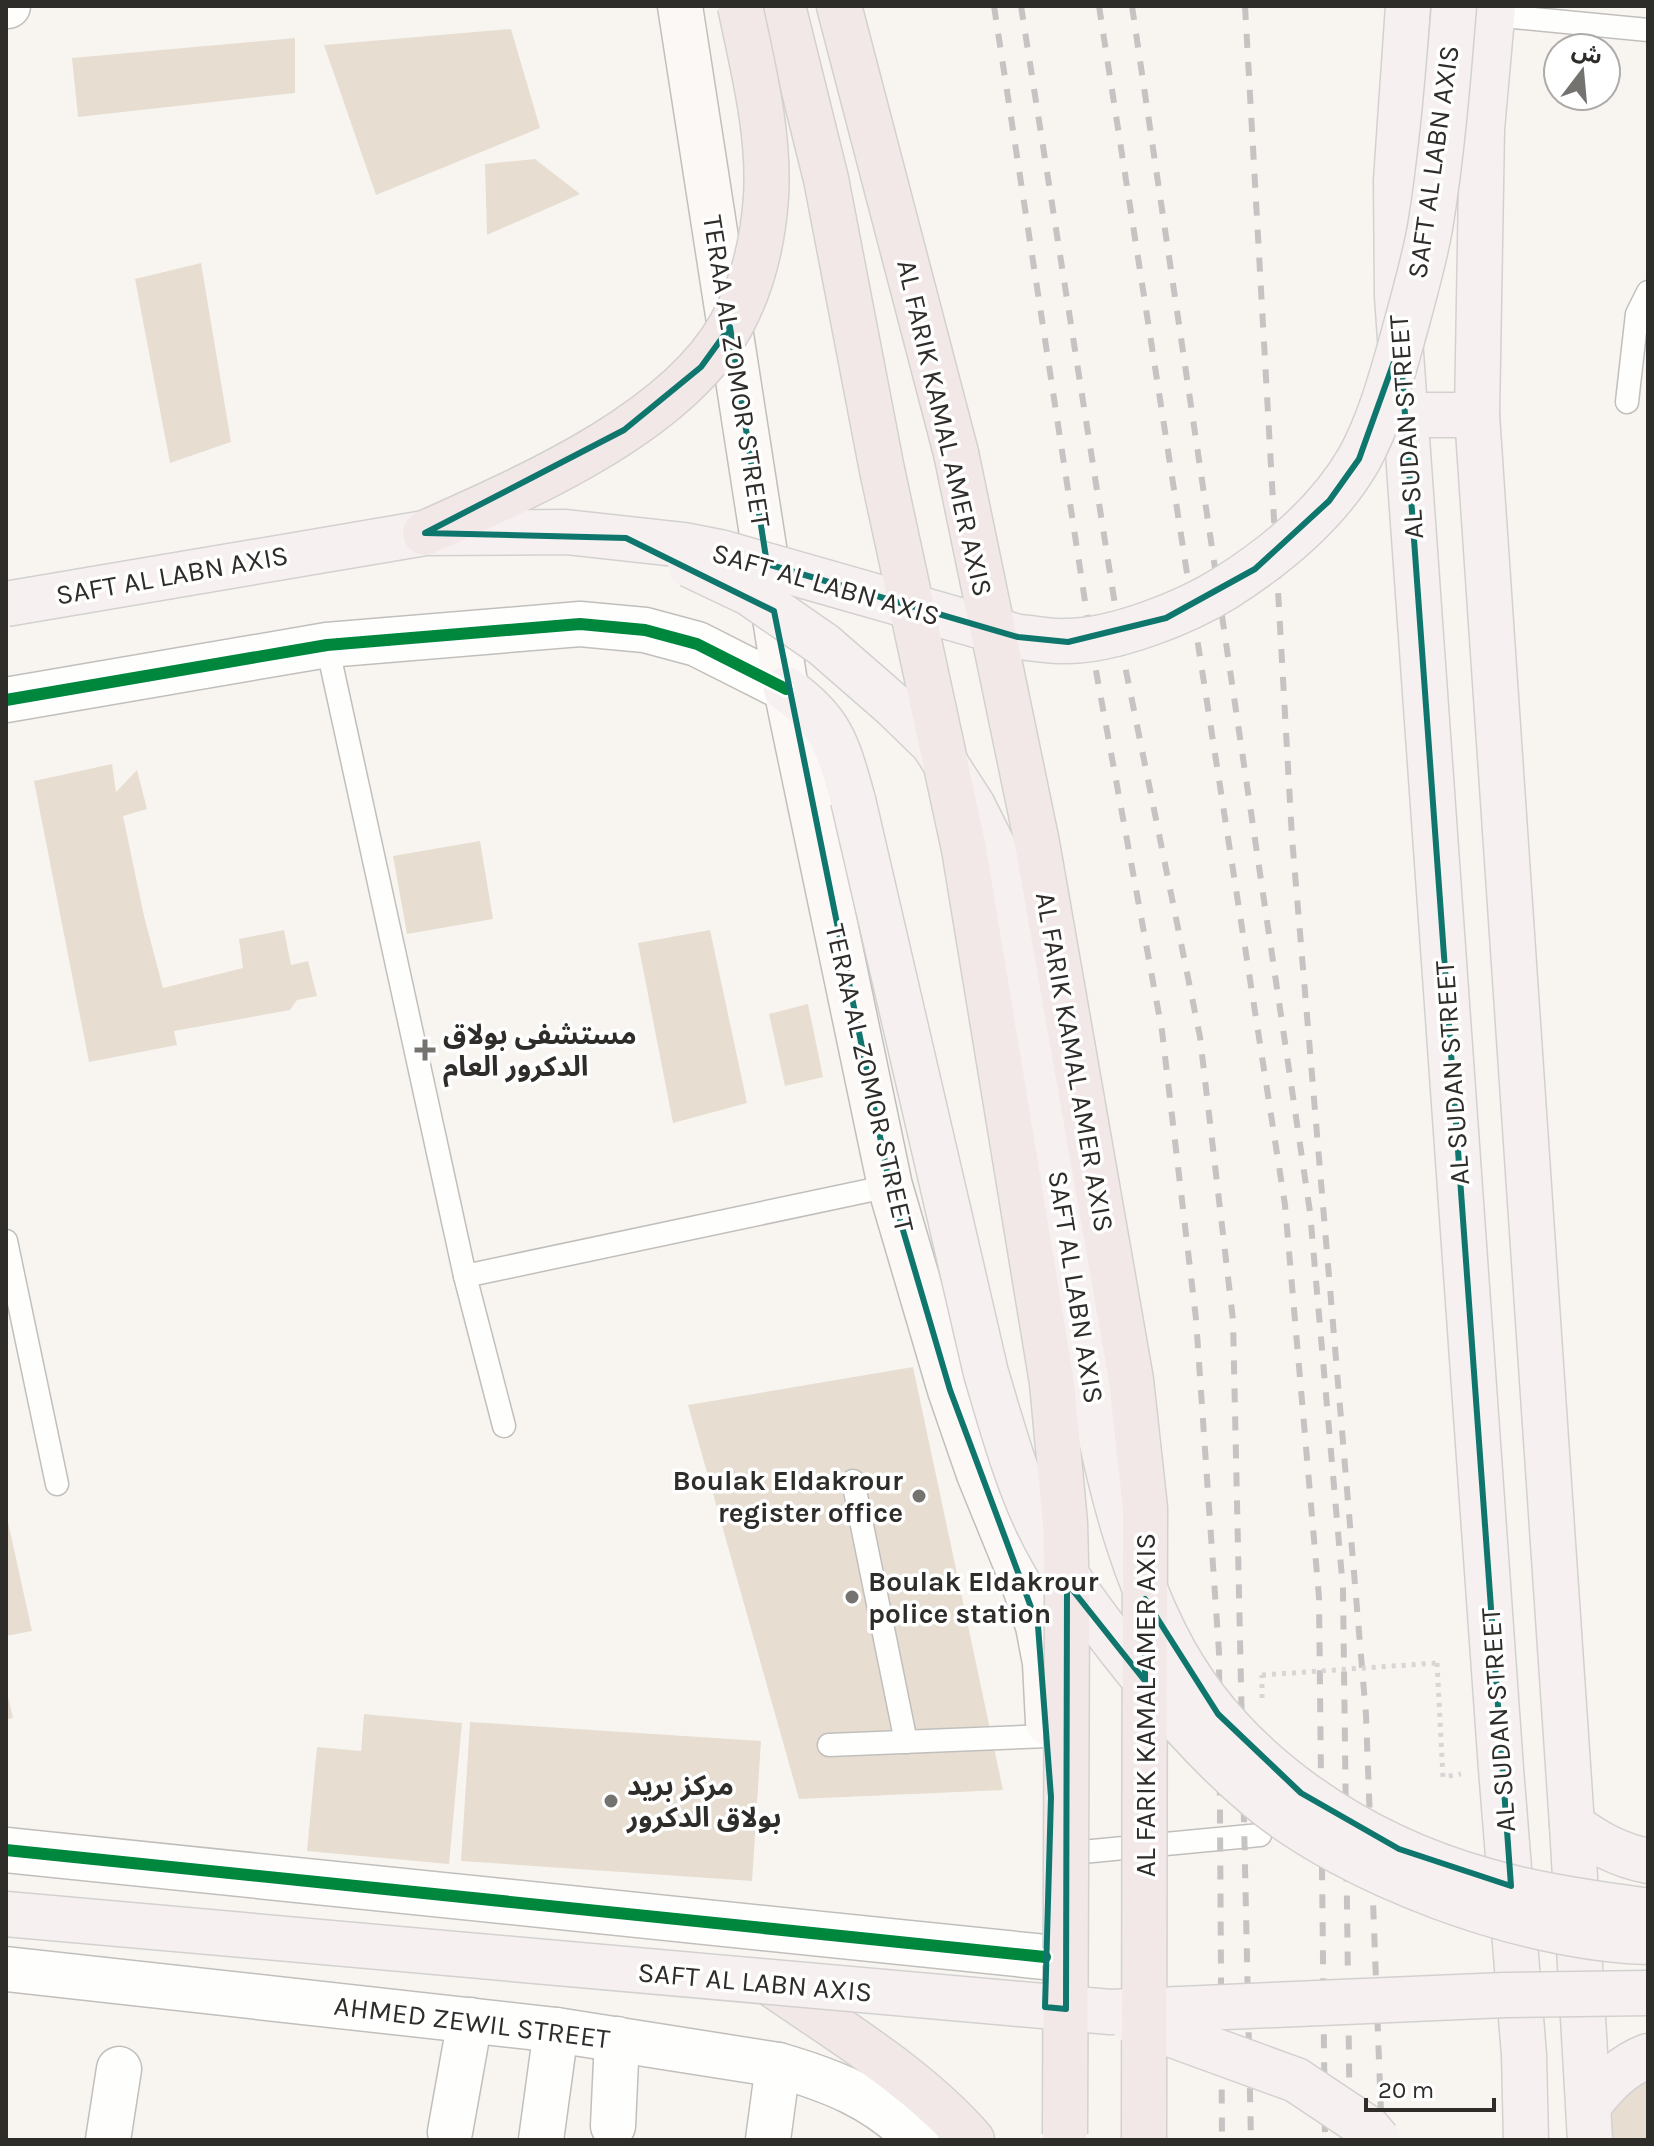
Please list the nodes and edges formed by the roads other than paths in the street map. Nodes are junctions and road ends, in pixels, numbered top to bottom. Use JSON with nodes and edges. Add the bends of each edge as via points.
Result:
{"nodes":[{"id":1,"x":680,"y":6,"type":"edge"},
{"id":2,"x":740,"y":6,"type":"edge"},
{"id":3,"x":783,"y":6,"type":"edge"},
{"id":4,"x":839,"y":6,"type":"edge"},
{"id":5,"x":1408,"y":6,"type":"edge"},
{"id":6,"x":1480,"y":9,"type":"edge"},
{"id":7,"x":1648,"y":30,"type":"edge"},
{"id":8,"x":1648,"y":292,"type":"edge"},
{"id":9,"x":1627,"y":402,"type":"dead end"},
{"id":10,"x":1405,"y":415,"type":"junction"},
{"id":11,"x":1477,"y":415,"type":"junction"},
{"id":12,"x":425,"y":533,"type":"junction"},
{"id":13,"x":626,"y":538,"type":"junction"},
{"id":14,"x":6,"y":604,"type":"edge"},
{"id":15,"x":327,"y":645,"type":"junction"},
{"id":16,"x":786,"y":689,"type":"junction"},
{"id":17,"x":6,"y":700,"type":"edge"},
{"id":18,"x":890,"y":1186,"type":"junction"},
{"id":19,"x":6,"y":1241,"type":"edge"},
{"id":20,"x":465,"y":1276,"type":"junction"},
{"id":21,"x":504,"y":1426,"type":"dead end"},
{"id":22,"x":853,"y":1481,"type":"dead end"},
{"id":23,"x":57,"y":1484,"type":"dead end"},
{"id":24,"x":1048,"y":1736,"type":"junction"},
{"id":25,"x":906,"y":1742,"type":"junction"},
{"id":26,"x":829,"y":1745,"type":"dead end"},
{"id":27,"x":1572,"y":1825,"type":"junction"},
{"id":28,"x":1260,"y":1835,"type":"dead end"},
{"id":29,"x":6,"y":1850,"type":"edge"},
{"id":30,"x":1048,"y":1856,"type":"junction"},
{"id":31,"x":1648,"y":1861,"type":"edge"},
{"id":32,"x":1648,"y":1911,"type":"edge"},
{"id":33,"x":6,"y":1914,"type":"edge"},
{"id":34,"x":1648,"y":1942,"type":"edge"},
{"id":35,"x":1045,"y":1957,"type":"junction"},
{"id":36,"x":6,"y":1969,"type":"edge"},
{"id":37,"x":770,"y":1983,"type":"junction"},
{"id":38,"x":1648,"y":1993,"type":"edge"},
{"id":39,"x":1110,"y":2012,"type":"junction"},
{"id":40,"x":470,"y":2020,"type":"junction"},
{"id":41,"x":556,"y":2030,"type":"junction"},
{"id":42,"x":617,"y":2039,"type":"junction"},
{"id":43,"x":1648,"y":2056,"type":"edge"},
{"id":44,"x":778,"y":2065,"type":"junction"},
{"id":45,"x":119,"y":2069,"type":"dead end"},
{"id":46,"x":1589,"y":2122,"type":"edge"},
{"id":47,"x":613,"y":2126,"type":"dead end"},
{"id":48,"x":450,"y":2132,"type":"dead end"},
{"id":49,"x":108,"y":2140,"type":"edge"},
{"id":50,"x":541,"y":2140,"type":"edge"},
{"id":51,"x":768,"y":2140,"type":"edge"},
{"id":52,"x":917,"y":2140,"type":"edge"},
{"id":53,"x":972,"y":2140,"type":"edge"},
{"id":54,"x":1044,"y":2140,"type":"edge"},
{"id":55,"x":1065,"y":2140,"type":"edge"},
{"id":56,"x":1144,"y":2140,"type":"edge"},
{"id":57,"x":1378,"y":2140,"type":"edge"},
{"id":58,"x":1526,"y":2140,"type":"edge"}],
"edges":[{"from":1,"to":16,"type":"main road","name":"TERAA AL ZOMOR STREET"},
{"from":2,"to":12,"type":"highway","bridge":true,"via":[[766,152],[766,196],[761,242],[731,325],[701,367],[624,430],[551,474]]},
{"from":3,"to":55,"type":"highway","bridge":true,"via":[[826,179],[964,849],[1052,1383],[1067,1598]]},
{"from":4,"to":56,"type":"highway","name":"AL FARIK KAMAL AMER AXIS","bridge":true,"via":[[956,453],[1037,843],[1131,1380],[1145,1508]]},
{"from":5,"to":10,"type":"main road","name":"AL SUDAN STREET","via":[[1395,235]]},
{"from":6,"to":7,"type":"lane"},
{"from":6,"to":11,"type":"main road"},
{"from":6,"to":13,"type":"main road","name":"SAFT AL LABN AXIS","bridge":true,"via":[[1444,125],[1429,231],[1398,354],[1359,459],[1295,537],[1212,596],[1166,618],[1068,642],[1018,637],[720,552]]},
{"from":8,"to":9,"type":"lane","via":[[1637,314]]},
{"from":10,"to":11,"type":"main road"},
{"from":10,"to":58,"type":"main road","name":"AL SUDAN STREET"},
{"from":11,"to":27,"type":"main road"},
{"from":12,"to":13,"type":"main road","name":"SAFT AL LABN AXIS","bridge":true,"via":[[566,532]]},
{"from":12,"to":14,"type":"main road","name":"SAFT AL LABN AXIS","bridge":true},
{"from":13,"to":32,"type":"main road","name":"SAFT AL LABN AXIS","bridge":true,"via":[[749,593],[824,645],[933,744],[993,846],[1021,951],[1101,1439],[1118,1513],[1165,1634],[1199,1689],[1277,1775],[1399,1849],[1488,1882]]},
{"from":15,"to":16,"type":"street","via":[[580,624],[645,630],[697,644]]},
{"from":15,"to":17,"type":"street"},
{"from":15,"to":20,"type":"lane"},
{"from":16,"to":18,"type":"main road","name":"TERAA AL ZOMOR STREET"},
{"from":16,"to":34,"type":"main road","bridge":true,"via":[[808,704],[839,752],[986,1373],[1038,1523],[1080,1600],[1197,1741],[1256,1796],[1311,1837],[1480,1911],[1546,1929]]},
{"from":18,"to":20,"type":"lane"},
{"from":18,"to":24,"type":"main road","name":"TERAA AL ZOMOR STREET","via":[[950,1390],[1038,1626]]},
{"from":19,"to":23,"type":"lane"},
{"from":20,"to":21,"type":"lane"},
{"from":22,"to":25,"type":"lane"},
{"from":24,"to":25,"type":"lane"},
{"from":24,"to":30,"type":"main road","name":"TERAA AL ZOMOR STREET"},
{"from":25,"to":26,"type":"lane"},
{"from":27,"to":31,"type":"main road","via":[[1624,1857]]},
{"from":27,"to":46,"type":"main road"},
{"from":28,"to":30,"type":"lane"},
{"from":29,"to":35,"type":"street"},
{"from":30,"to":35,"type":"main road","name":"TERAA AL ZOMOR STREET"},
{"from":33,"to":37,"type":"main road","name":"SAFT AL LABN AXIS","bridge":true},
{"from":35,"to":54,"type":"main road","name":"TERAA AL ZOMOR STREET"},
{"from":36,"to":40,"type":"street","name":"AHMED ZEWIL STREET"},
{"from":37,"to":39,"type":"main road","name":"SAFT AL LABN AXIS","bridge":true},
{"from":37,"to":53,"type":"highway","via":[[888,2066]]},
{"from":38,"to":39,"type":"main road","name":"SAFT AL LABN AXIS","bridge":true},
{"from":39,"to":57,"type":"main road","bridge":true,"via":[[1296,2080]]},
{"from":40,"to":41,"type":"street","name":"AHMED ZEWIL STREET"},
{"from":40,"to":48,"type":"street"},
{"from":41,"to":42,"type":"street","name":"AHMED ZEWIL STREET"},
{"from":41,"to":50,"type":"street"},
{"from":42,"to":44,"type":"street","name":"AHMED ZEWIL STREET"},
{"from":42,"to":47,"type":"street"},
{"from":43,"to":46,"type":"main road","via":[[1608,2081]]},
{"from":44,"to":51,"type":"street"},
{"from":44,"to":52,"type":"street","name":"AHMED ZEWIL STREET","via":[[861,2096]]},
{"from":45,"to":49,"type":"street"}]}
